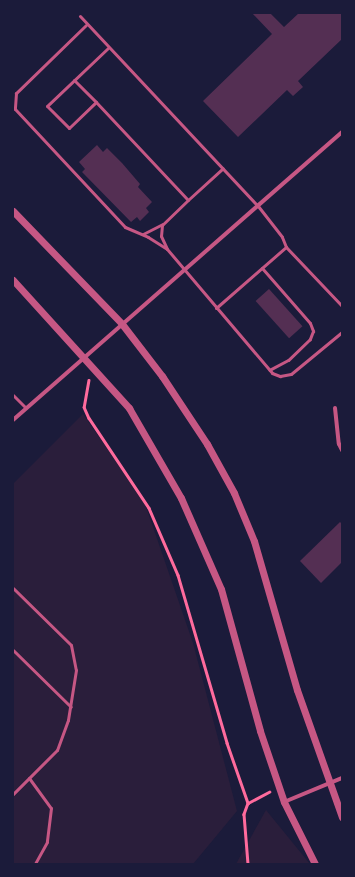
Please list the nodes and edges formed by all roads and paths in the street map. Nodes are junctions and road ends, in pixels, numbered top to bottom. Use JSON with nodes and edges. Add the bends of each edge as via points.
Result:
{"nodes":[{"id":1,"x":80,"y":16,"type":"dead end"},
{"id":2,"x":86,"y":25,"type":"junction"},
{"id":3,"x":108,"y":48,"type":"junction"},
{"id":4,"x":74,"y":80,"type":"junction"},
{"id":5,"x":96,"y":102,"type":"junction"},
{"id":6,"x":342,"y":132,"type":"edge"},
{"id":7,"x":223,"y":168,"type":"junction"},
{"id":8,"x":188,"y":200,"type":"junction"},
{"id":9,"x":258,"y":206,"type":"junction"},
{"id":10,"x":13,"y":211,"type":"edge"},
{"id":11,"x":164,"y":223,"type":"junction"},
{"id":12,"x":143,"y":234,"type":"junction"},
{"id":13,"x":286,"y":247,"type":"junction"},
{"id":14,"x":167,"y":249,"type":"junction"},
{"id":15,"x":262,"y":268,"type":"junction"},
{"id":16,"x":183,"y":270,"type":"junction"},
{"id":17,"x":13,"y":280,"type":"edge"},
{"id":18,"x":342,"y":306,"type":"edge"},
{"id":19,"x":216,"y":308,"type":"junction"},
{"id":20,"x":122,"y":324,"type":"junction"},
{"id":21,"x":342,"y":332,"type":"edge"},
{"id":22,"x":84,"y":356,"type":"junction"},
{"id":23,"x":96,"y":370,"type":"junction"},
{"id":24,"x":269,"y":370,"type":"junction"},
{"id":25,"x":13,"y":395,"type":"edge"},
{"id":26,"x":26,"y":408,"type":"junction"},
{"id":27,"x":335,"y":408,"type":"dead end"},
{"id":28,"x":13,"y":420,"type":"edge"},
{"id":29,"x":342,"y":450,"type":"edge"},
{"id":30,"x":13,"y":588,"type":"edge"},
{"id":31,"x":342,"y":624,"type":"edge"},
{"id":32,"x":342,"y":643,"type":"edge"},
{"id":33,"x":13,"y":650,"type":"edge"},
{"id":34,"x":70,"y":707,"type":"junction"},
{"id":35,"x":29,"y":778,"type":"junction"},
{"id":36,"x":342,"y":778,"type":"edge"},
{"id":37,"x":330,"y":782,"type":"junction"},
{"id":38,"x":279,"y":785,"type":"junction"},
{"id":39,"x":13,"y":794,"type":"edge"},
{"id":40,"x":284,"y":802,"type":"junction"},
{"id":41,"x":248,"y":803,"type":"junction"},
{"id":42,"x":342,"y":817,"type":"edge"},
{"id":43,"x":35,"y":864,"type":"edge"},
{"id":44,"x":248,"y":864,"type":"edge"},
{"id":45,"x":316,"y":864,"type":"edge"}],
"edges":[{"from":1,"to":2,"type":"lane"},
{"from":2,"to":3,"type":"lane"},
{"from":2,"to":12,"type":"lane","via":[[16,93],[15,109],[125,227]]},
{"from":3,"to":4,"type":"lane"},
{"from":3,"to":7,"type":"lane"},
{"from":4,"to":5,"type":"lane"},
{"from":4,"to":5,"type":"lane","via":[[47,106],[69,128]]},
{"from":5,"to":8,"type":"lane"},
{"from":6,"to":9,"type":"street"},
{"from":7,"to":8,"type":"lane"},
{"from":7,"to":9,"type":"lane"},
{"from":8,"to":11,"type":"lane"},
{"from":9,"to":13,"type":"lane"},
{"from":9,"to":16,"type":"street"},
{"from":10,"to":20,"type":"street"},
{"from":11,"to":12,"type":"lane"},
{"from":11,"to":14,"type":"lane","via":[[161,236]]},
{"from":12,"to":14,"type":"lane"},
{"from":13,"to":15,"type":"lane"},
{"from":13,"to":18,"type":"lane"},
{"from":14,"to":16,"type":"lane"},
{"from":15,"to":19,"type":"lane"},
{"from":15,"to":24,"type":"lane","via":[[310,323],[313,331],[310,339],[288,360]]},
{"from":16,"to":19,"type":"lane"},
{"from":16,"to":20,"type":"street"},
{"from":17,"to":22,"type":"street"},
{"from":19,"to":24,"type":"lane"},
{"from":20,"to":22,"type":"street"},
{"from":20,"to":37,"type":"street","via":[[195,425],[234,493],[254,541],[297,690]]},
{"from":21,"to":24,"type":"lane","via":[[291,374],[280,376]]},
{"from":22,"to":23,"type":"street"},
{"from":22,"to":26,"type":"street"},
{"from":23,"to":38,"type":"street","via":[[128,408],[154,448],[202,540],[222,590],[260,731]]},
{"from":23,"to":41,"type":"path","via":[[88,381],[84,407],[149,508],[178,575],[227,743]]},
{"from":25,"to":26,"type":"lane"},
{"from":26,"to":28,"type":"street"},
{"from":27,"to":29,"type":"street"},
{"from":30,"to":34,"type":"lane","via":[[71,645],[76,670]]},
{"from":31,"to":32,"type":"lane"},
{"from":33,"to":34,"type":"lane"},
{"from":34,"to":35,"type":"lane","via":[[57,750]]},
{"from":35,"to":39,"type":"lane"},
{"from":35,"to":43,"type":"lane","via":[[51,808],[47,842]]},
{"from":36,"to":37,"type":"street"},
{"from":37,"to":40,"type":"street"},
{"from":37,"to":42,"type":"street"},
{"from":38,"to":40,"type":"street"},
{"from":38,"to":41,"type":"path"},
{"from":40,"to":45,"type":"street"},
{"from":41,"to":44,"type":"path","via":[[244,814]]}]}
